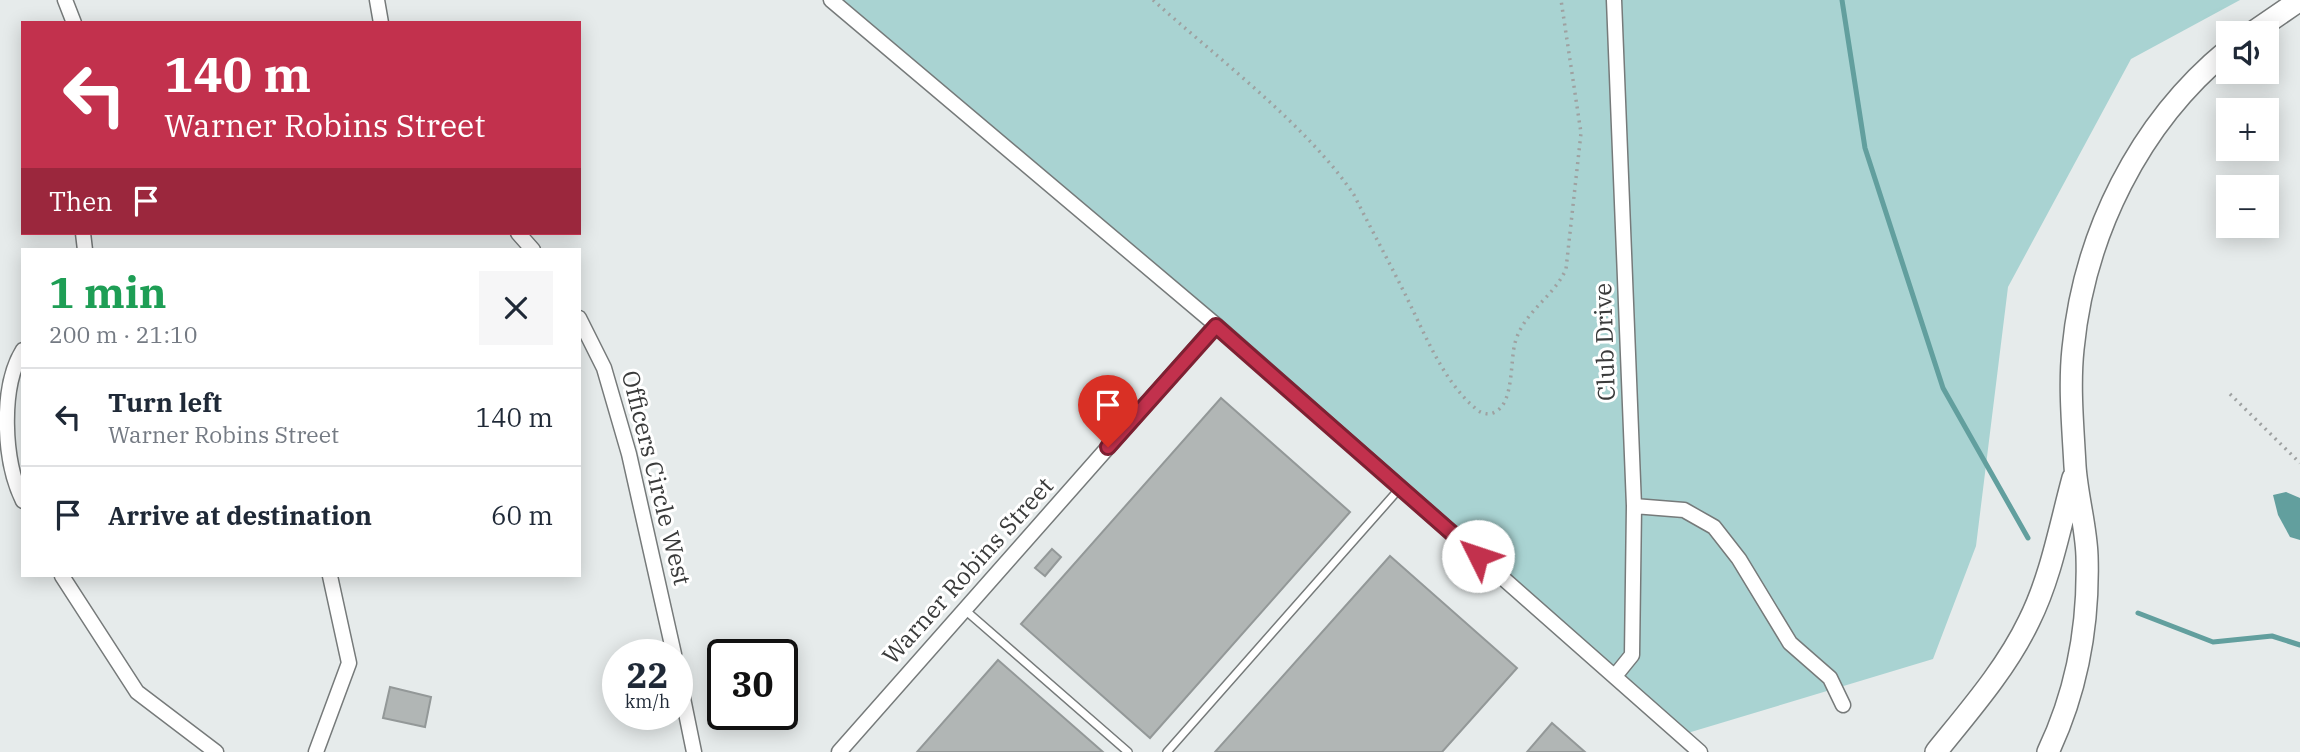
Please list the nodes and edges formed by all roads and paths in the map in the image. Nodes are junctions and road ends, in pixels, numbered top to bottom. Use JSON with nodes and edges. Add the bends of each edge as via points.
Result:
{"nodes":[{"id":1,"x":65,"y":0,"type":"edge"},
{"id":2,"x":377,"y":0,"type":"edge"},
{"id":3,"x":831,"y":0,"type":"edge"},
{"id":4,"x":1153,"y":0,"type":"edge"},
{"id":5,"x":1561,"y":0,"type":"edge"},
{"id":6,"x":1614,"y":0,"type":"edge"},
{"id":7,"x":2300,"y":0,"type":"edge"},
{"id":8,"x":73,"y":21,"type":"edge"},
{"id":9,"x":381,"y":21,"type":"edge"},
{"id":10,"x":2269,"y":21,"type":"edge"},
{"id":11,"x":2216,"y":61,"type":"edge"},
{"id":12,"x":581,"y":322,"type":"edge"},
{"id":13,"x":1216,"y":326,"type":"junction"},
{"id":14,"x":21,"y":353,"type":"edge"},
{"id":15,"x":2230,"y":394,"type":"dead end"},
{"id":16,"x":2300,"y":463,"type":"edge"},
{"id":17,"x":2075,"y":470,"type":"junction"},
{"id":18,"x":1400,"y":488,"type":"junction"},
{"id":19,"x":21,"y":497,"type":"edge"},
{"id":20,"x":1634,"y":506,"type":"junction"},
{"id":21,"x":63,"y":577,"type":"edge"},
{"id":22,"x":330,"y":577,"type":"edge"},
{"id":23,"x":964,"y":610,"type":"junction"},
{"id":24,"x":671,"y":639,"type":"edge"},
{"id":25,"x":1615,"y":676,"type":"junction"},
{"id":26,"x":1843,"y":705,"type":"dead end"},
{"id":27,"x":689,"y":730,"type":"edge"},
{"id":28,"x":216,"y":752,"type":"edge"},
{"id":29,"x":316,"y":752,"type":"edge"},
{"id":30,"x":694,"y":752,"type":"edge"},
{"id":31,"x":839,"y":752,"type":"edge"},
{"id":32,"x":1128,"y":752,"type":"edge"},
{"id":33,"x":1167,"y":752,"type":"edge"},
{"id":34,"x":1700,"y":752,"type":"edge"},
{"id":35,"x":1936,"y":752,"type":"edge"},
{"id":36,"x":2048,"y":752,"type":"edge"}],
"edges":[{"from":1,"to":8,"type":"street"},
{"from":2,"to":9,"type":"street"},
{"from":3,"to":13,"type":"street"},
{"from":4,"to":5,"type":"path","via":[[1338,172],[1441,364],[1476,410],[1488,414],[1504,403],[1522,328],[1566,269],[1581,132]]},
{"from":6,"to":20,"type":"street","name":"Club Drive"},
{"from":7,"to":10,"type":"street"},
{"from":11,"to":17,"type":"street","via":[[2165,110],[2114,196],[2089,258],[2073,349]]},
{"from":12,"to":24,"type":"street","name":"Officers Circle West","via":[[604,368],[629,454]]},
{"from":13,"to":18,"type":"street"},
{"from":13,"to":23,"type":"street","name":"Warner Robins Street"},
{"from":14,"to":19,"type":"street","via":[[10,365],[3,416],[13,481]]},
{"from":15,"to":16,"type":"path"},
{"from":17,"to":35,"type":"street","via":[[2030,621],[2010,656]]},
{"from":17,"to":36,"type":"street","via":[[2087,555],[2082,648]]},
{"from":18,"to":25,"type":"street"},
{"from":18,"to":33,"type":"lane"},
{"from":20,"to":25,"type":"street","name":"Club Drive","via":[[1632,656]]},
{"from":20,"to":26,"type":"street","via":[[1684,510],[1714,527],[1790,643],[1830,678]]},
{"from":21,"to":28,"type":"street","via":[[137,692]]},
{"from":22,"to":29,"type":"street","via":[[349,663]]},
{"from":23,"to":31,"type":"street","name":"Warner Robins Street"},
{"from":23,"to":32,"type":"lane"},
{"from":25,"to":34,"type":"street"},
{"from":27,"to":30,"type":"street"}]}
